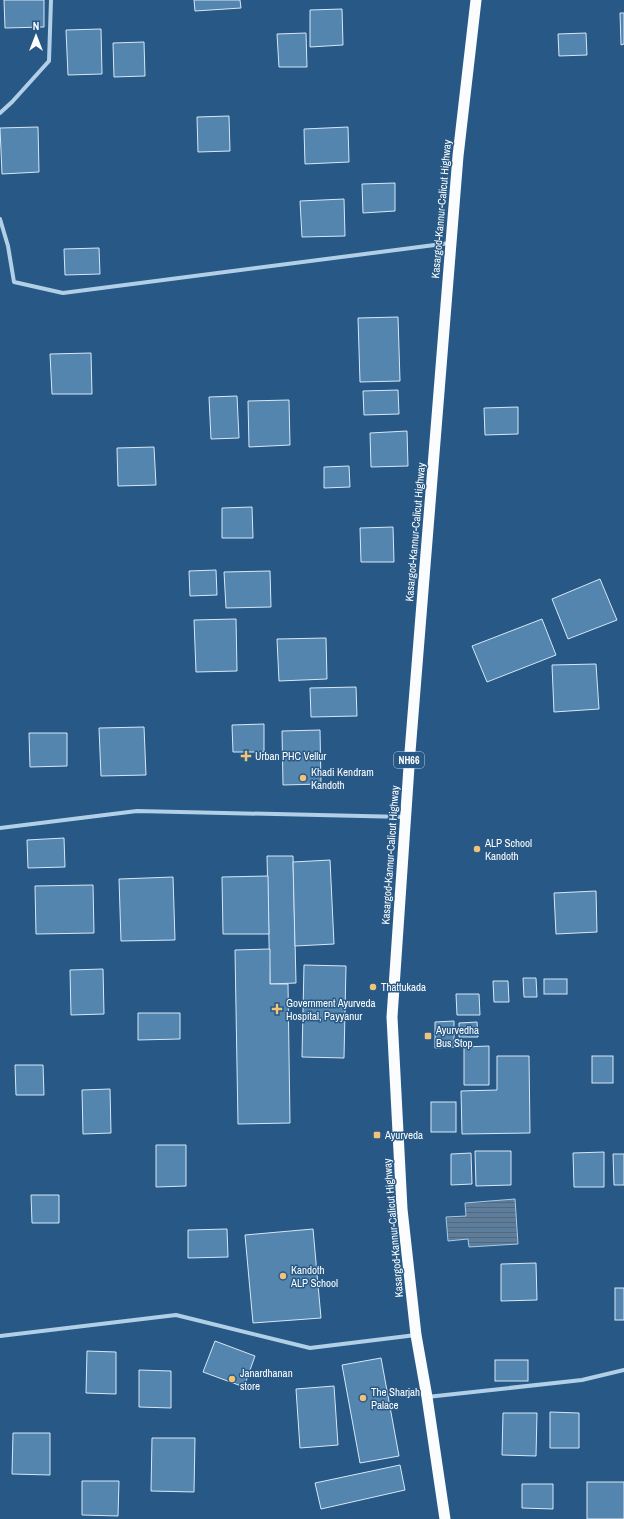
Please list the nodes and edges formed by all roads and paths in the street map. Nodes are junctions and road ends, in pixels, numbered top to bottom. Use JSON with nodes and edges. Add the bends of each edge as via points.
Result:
{"nodes":[{"id":1,"x":51,"y":0,"type":"edge"},
{"id":2,"x":476,"y":0,"type":"edge"},
{"id":3,"x":0,"y":113,"type":"edge"},
{"id":4,"x":0,"y":219,"type":"edge"},
{"id":5,"x":451,"y":243,"type":"junction"},
{"id":6,"x":405,"y":817,"type":"junction"},
{"id":7,"x":0,"y":828,"type":"edge"},
{"id":8,"x":416,"y":1335,"type":"junction"},
{"id":9,"x":0,"y":1336,"type":"edge"},
{"id":10,"x":624,"y":1370,"type":"edge"},
{"id":11,"x":427,"y":1397,"type":"junction"},
{"id":12,"x":445,"y":1519,"type":"edge"}],
"edges":[{"from":1,"to":3,"type":"street","via":[[49,61]]},
{"from":2,"to":5,"type":"highway","name":"Kasargod-Kannur-Calicut Highway","number":"NH66"},
{"from":4,"to":5,"type":"street","via":[[14,282],[63,293]]},
{"from":5,"to":6,"type":"highway","name":"Kasargod-Kannur-Calicut Highway","number":"NH66"},
{"from":6,"to":7,"type":"street","via":[[137,811]]},
{"from":6,"to":8,"type":"highway","name":"Kasargod-Kannur-Calicut Highway","number":"NH66","via":[[392,1017],[402,1209]]},
{"from":8,"to":9,"type":"street","via":[[310,1348],[176,1315]]},
{"from":8,"to":11,"type":"highway","name":"Kasargod-Kannur-Calicut Highway","number":"NH66"},
{"from":10,"to":11,"type":"street","via":[[582,1380]]},
{"from":11,"to":12,"type":"highway","name":"Kasargod-Kannur-Calicut Highway","number":"NH66"}]}
